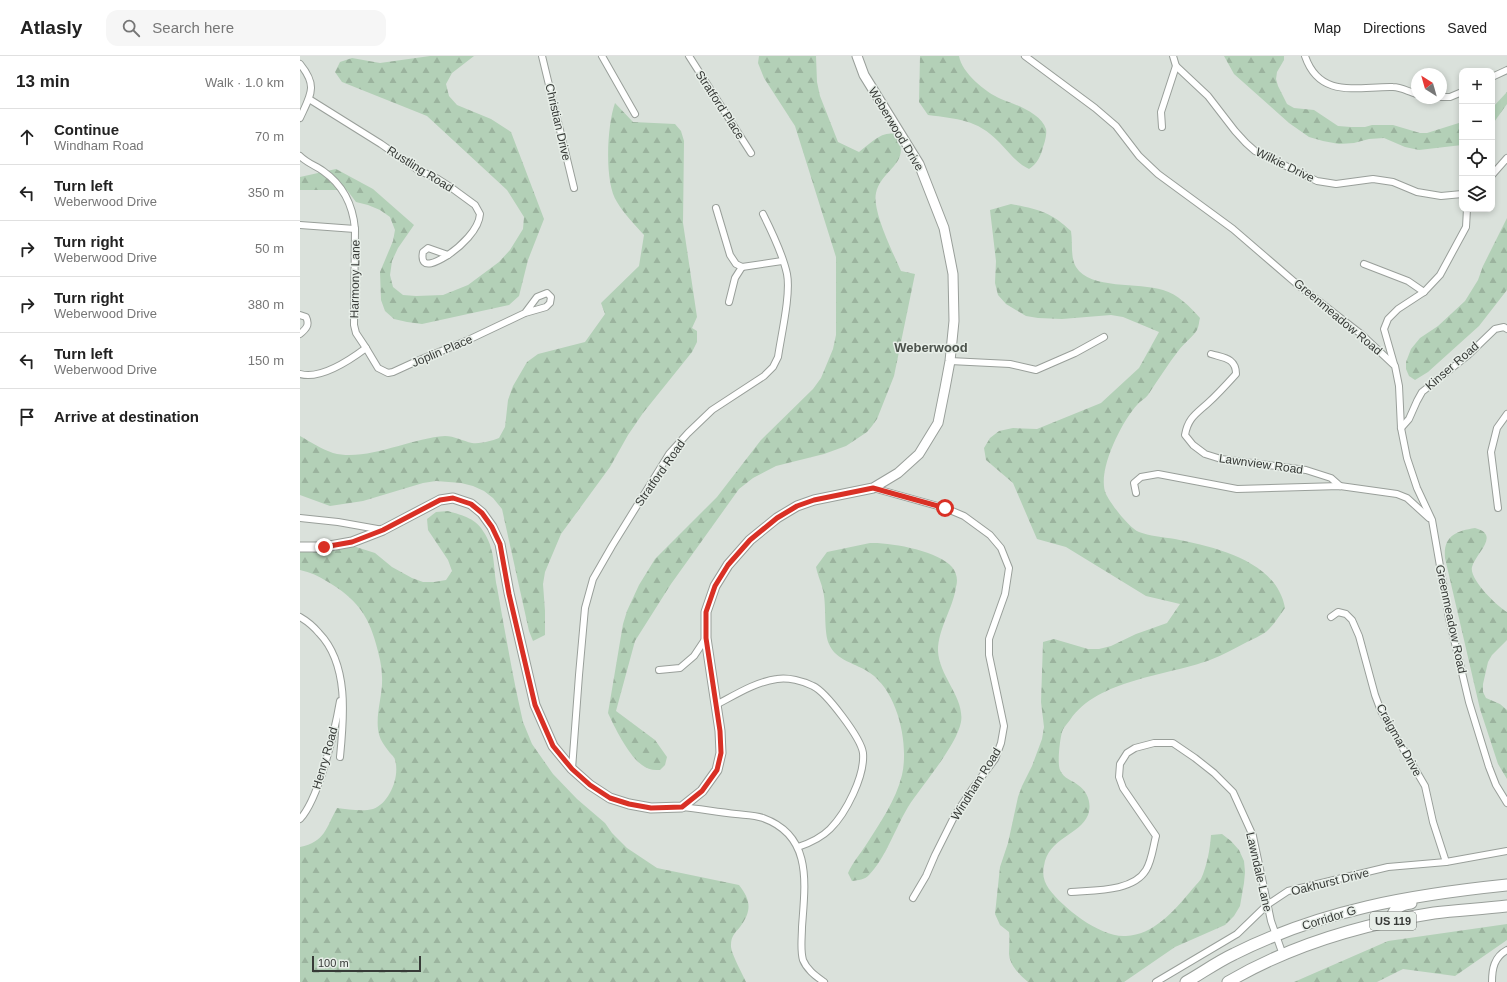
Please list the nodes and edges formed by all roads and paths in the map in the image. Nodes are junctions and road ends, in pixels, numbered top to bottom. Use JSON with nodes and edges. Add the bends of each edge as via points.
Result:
{"nodes":[{"id":1,"x":542,"y":56,"type":"edge"},
{"id":2,"x":602,"y":56,"type":"edge"},
{"id":3,"x":689,"y":56,"type":"edge"},
{"id":4,"x":858,"y":56,"type":"edge"},
{"id":5,"x":1025,"y":56,"type":"edge"},
{"id":6,"x":1173,"y":56,"type":"edge"},
{"id":7,"x":1305,"y":56,"type":"edge"},
{"id":8,"x":300,"y":64,"type":"edge"},
{"id":9,"x":1176,"y":66,"type":"junction"},
{"id":10,"x":1507,"y":70,"type":"edge"},
{"id":11,"x":1495,"y":76,"type":"edge"},
{"id":12,"x":1411,"y":92,"type":"edge"},
{"id":13,"x":1459,"y":93,"type":"edge"},
{"id":14,"x":1447,"y":97,"type":"edge"},
{"id":15,"x":308,"y":99,"type":"junction"},
{"id":16,"x":635,"y":114,"type":"dead end"},
{"id":17,"x":300,"y":118,"type":"edge"},
{"id":18,"x":1162,"y":127,"type":"dead end"},
{"id":19,"x":752,"y":154,"type":"dead end"},
{"id":20,"x":300,"y":156,"type":"edge"},
{"id":21,"x":1507,"y":158,"type":"edge"},
{"id":22,"x":1495,"y":172,"type":"edge"},
{"id":23,"x":574,"y":188,"type":"dead end"},
{"id":24,"x":1459,"y":195,"type":"edge"},
{"id":25,"x":716,"y":208,"type":"dead end"},
{"id":26,"x":1467,"y":212,"type":"edge"},
{"id":27,"x":763,"y":214,"type":"dead end"},
{"id":28,"x":300,"y":225,"type":"edge"},
{"id":29,"x":355,"y":229,"type":"junction"},
{"id":30,"x":448,"y":255,"type":"dead end"},
{"id":31,"x":782,"y":261,"type":"junction"},
{"id":32,"x":1364,"y":264,"type":"dead end"},
{"id":33,"x":742,"y":267,"type":"junction"},
{"id":34,"x":1424,"y":292,"type":"junction"},
{"id":35,"x":729,"y":302,"type":"dead end"},
{"id":36,"x":525,"y":312,"type":"dead end"},
{"id":37,"x":300,"y":315,"type":"edge"},
{"id":38,"x":1507,"y":329,"type":"edge"},
{"id":39,"x":300,"y":334,"type":"edge"},
{"id":40,"x":1104,"y":338,"type":"dead end"},
{"id":41,"x":366,"y":348,"type":"junction"},
{"id":42,"x":1211,"y":354,"type":"dead end"},
{"id":43,"x":950,"y":361,"type":"junction"},
{"id":44,"x":1395,"y":366,"type":"junction"},
{"id":45,"x":300,"y":374,"type":"edge"},
{"id":46,"x":1507,"y":414,"type":"edge"},
{"id":47,"x":1401,"y":428,"type":"junction"},
{"id":48,"x":1340,"y":486,"type":"junction"},
{"id":49,"x":873,"y":488,"type":"junction"},
{"id":50,"x":1136,"y":493,"type":"dead end"},
{"id":51,"x":1498,"y":508,"type":"dead end"},
{"id":52,"x":300,"y":518,"type":"edge"},
{"id":53,"x":1432,"y":520,"type":"junction"},
{"id":54,"x":383,"y":530,"type":"junction"},
{"id":55,"x":300,"y":547,"type":"edge"},
{"id":56,"x":1331,"y":617,"type":"dead end"},
{"id":57,"x":300,"y":618,"type":"edge"},
{"id":58,"x":706,"y":638,"type":"junction"},
{"id":59,"x":659,"y":670,"type":"dead end"},
{"id":60,"x":341,"y":693,"type":"junction"},
{"id":61,"x":716,"y":705,"type":"junction"},
{"id":62,"x":340,"y":757,"type":"dead end"},
{"id":63,"x":572,"y":769,"type":"junction"},
{"id":64,"x":1507,"y":803,"type":"edge"},
{"id":65,"x":682,"y":807,"type":"junction"},
{"id":66,"x":300,"y":820,"type":"edge"},
{"id":67,"x":798,"y":847,"type":"junction"},
{"id":68,"x":1507,"y":851,"type":"edge"},
{"id":69,"x":1446,"y":862,"type":"junction"},
{"id":70,"x":1507,"y":885,"type":"edge"},
{"id":71,"x":1071,"y":892,"type":"dead end"},
{"id":72,"x":1507,"y":893,"type":"edge"},
{"id":73,"x":913,"y":898,"type":"dead end"},
{"id":74,"x":1267,"y":905,"type":"junction"},
{"id":75,"x":1507,"y":906,"type":"edge"},
{"id":76,"x":1392,"y":921,"type":"junction"},
{"id":77,"x":1276,"y":936,"type":"junction"},
{"id":78,"x":1507,"y":950,"type":"edge"},
{"id":79,"x":1283,"y":955,"type":"junction"},
{"id":80,"x":824,"y":982,"type":"edge"},
{"id":81,"x":1156,"y":982,"type":"edge"},
{"id":82,"x":1186,"y":982,"type":"edge"},
{"id":83,"x":1228,"y":982,"type":"edge"},
{"id":84,"x":1492,"y":982,"type":"edge"}],
"edges":[{"from":1,"to":23,"type":"street","name":"Christian Drive"},
{"from":2,"to":16,"type":"street"},
{"from":3,"to":19,"type":"street","name":"Stratford Place"},
{"from":4,"to":43,"type":"street","name":"Weberwood Drive","via":[[864,75],[919,164],[944,228],[953,274],[954,322]]},
{"from":5,"to":44,"type":"street","name":"Greenmeadow Road","via":[[1095,108],[1116,126],[1139,156],[1158,174],[1233,229],[1298,285],[1361,334]]},
{"from":6,"to":9,"type":"street"},
{"from":7,"to":12,"type":"street","via":[[1317,76],[1337,87],[1356,90],[1395,87]]},
{"from":8,"to":15,"type":"street","via":[[312,82]]},
{"from":9,"to":18,"type":"street","via":[[1161,112]]},
{"from":9,"to":24,"type":"street","name":"Wilkie Drive","via":[[1208,96],[1235,131],[1255,151],[1316,181],[1336,184],[1373,179],[1394,182],[1417,192],[1441,196]]},
{"from":10,"to":11,"type":"street"},
{"from":13,"to":14,"type":"street"},
{"from":15,"to":17,"type":"street"},
{"from":15,"to":30,"type":"street","name":"Rustling Road","via":[[418,170],[438,179],[475,205],[480,214],[478,224],[457,249]]},
{"from":20,"to":29,"type":"street","name":"Harmony Lane","via":[[337,183],[354,215]]},
{"from":21,"to":22,"type":"street"},
{"from":25,"to":33,"type":"street","via":[[730,255],[736,264]]},
{"from":26,"to":34,"type":"street","via":[[1466,227],[1440,275]]},
{"from":27,"to":31,"type":"street","name":"Stratford Road"},
{"from":28,"to":29,"type":"street"},
{"from":29,"to":41,"type":"street","name":"Harmony Lane","via":[[354,325]]},
{"from":31,"to":33,"type":"street"},
{"from":31,"to":63,"type":"street","name":"Stratford Road","via":[[787,275],[788,290],[778,357],[773,367],[764,376],[712,410],[670,454],[593,579],[586,608]]},
{"from":32,"to":34,"type":"street","via":[[1408,281]]},
{"from":33,"to":35,"type":"street","via":[[735,278]]},
{"from":34,"to":44,"type":"street","via":[[1398,309],[1388,319],[1384,329]]},
{"from":36,"to":41,"type":"street","name":"Joplin Place","via":[[393,372],[388,373],[378,368]]},
{"from":37,"to":39,"type":"street","via":[[306,316],[308,324]]},
{"from":38,"to":47,"type":"street","name":"Kinser Road","via":[[1495,329],[1467,356],[1422,392],[1409,419]]},
{"from":40,"to":43,"type":"street","via":[[1036,370],[1010,364]]},
{"from":41,"to":45,"type":"street","via":[[349,360],[322,372],[313,375]]},
{"from":42,"to":48,"type":"street","name":"Lawnview Road","via":[[1232,362],[1236,367],[1236,374],[1208,404],[1194,414],[1186,427],[1185,435],[1193,446],[1205,454],[1221,459],[1306,470],[1331,478]]},
{"from":43,"to":49,"type":"street","name":"Weberwood Drive","via":[[938,424],[919,454],[898,473]]},
{"from":44,"to":47,"type":"street","name":"Greenmeadow Road"},
{"from":46,"to":51,"type":"street","via":[[1497,428],[1491,452]]},
{"from":47,"to":53,"type":"street","name":"Greenmeadow Road","via":[[1414,480]]},
{"from":48,"to":50,"type":"street","name":"Lawnview Road","via":[[1237,489],[1158,474],[1141,477],[1134,483]]},
{"from":48,"to":53,"type":"street","name":"Lawnview Road","via":[[1397,494],[1407,498]]},
{"from":49,"to":58,"type":"street","name":"Weberwood Drive","via":[[797,506],[750,540],[728,565],[715,586],[706,612]]},
{"from":49,"to":73,"type":"street","name":"Windham Road","via":[[945,508],[964,516],[990,535],[1001,548],[1008,568],[1004,594],[989,639],[989,655],[1004,726],[1001,743],[995,758],[955,815]]},
{"from":52,"to":54,"type":"street"},
{"from":53,"to":64,"type":"street","name":"Greenmeadow Road","via":[[1449,618],[1469,702],[1489,767]]},
{"from":54,"to":55,"type":"street","via":[[352,542],[324,547]]},
{"from":54,"to":63,"type":"street","via":[[440,500],[453,498],[471,504],[482,513],[500,544],[535,705],[553,746]]},
{"from":56,"to":69,"type":"street","name":"Craigmar Drive","via":[[1338,612],[1346,614],[1352,620],[1381,711],[1426,786],[1433,822]]},
{"from":57,"to":60,"type":"street","via":[[315,628],[328,643],[337,664]]},
{"from":58,"to":59,"type":"street","via":[[694,656],[680,668]]},
{"from":58,"to":61,"type":"street","name":"Weberwood Drive"},
{"from":60,"to":62,"type":"street","via":[[343,724]]},
{"from":60,"to":66,"type":"street","name":"Henry Road","via":[[334,728],[314,796]]},
{"from":61,"to":65,"type":"street","name":"Weberwood Drive","via":[[721,753],[717,770],[702,791]]},
{"from":61,"to":67,"type":"street","via":[[747,688],[778,679],[799,680],[814,686],[828,699],[855,733],[863,752],[862,765],[858,782],[846,808],[830,829],[814,841]]},
{"from":63,"to":65,"type":"street","via":[[610,798],[651,808]]},
{"from":65,"to":67,"type":"street","via":[[762,817],[776,824]]},
{"from":67,"to":80,"type":"street","via":[[803,860],[804,894],[801,951],[810,971]]},
{"from":68,"to":69,"type":"street","name":"Oakhurst Drive"},
{"from":69,"to":74,"type":"street","name":"Oakhurst Drive","via":[[1380,869],[1288,891]]},
{"from":70,"to":77,"type":"highway","name":"Corridor G","number":"US 119","via":[[1383,902],[1307,923]]},
{"from":71,"to":74,"type":"street","name":"Lawndale Lane","via":[[1131,884],[1146,870],[1152,857],[1156,836],[1123,788],[1119,777],[1120,764],[1127,753],[1135,748],[1154,743],[1173,743],[1214,773],[1233,792],[1253,836]]},
{"from":72,"to":76,"type":"highway","via":[[1401,905],[1393,912]]},
{"from":74,"to":77,"type":"street","name":"Lawndale Lane"},
{"from":74,"to":81,"type":"street","name":"Oakhurst Drive","via":[[1237,934]]},
{"from":75,"to":76,"type":"highway","name":"Corridor G","number":"US 119","via":[[1435,913]]},
{"from":76,"to":79,"type":"highway","name":"Corridor G","number":"US 119","via":[[1324,940]]},
{"from":77,"to":79,"type":"street","name":"Lawndale Lane"},
{"from":77,"to":82,"type":"highway","name":"Corridor G","number":"US 119","via":[[1234,954]]},
{"from":78,"to":84,"type":"street","via":[[1492,966]]},
{"from":79,"to":83,"type":"highway","number":"US 119"}]}
